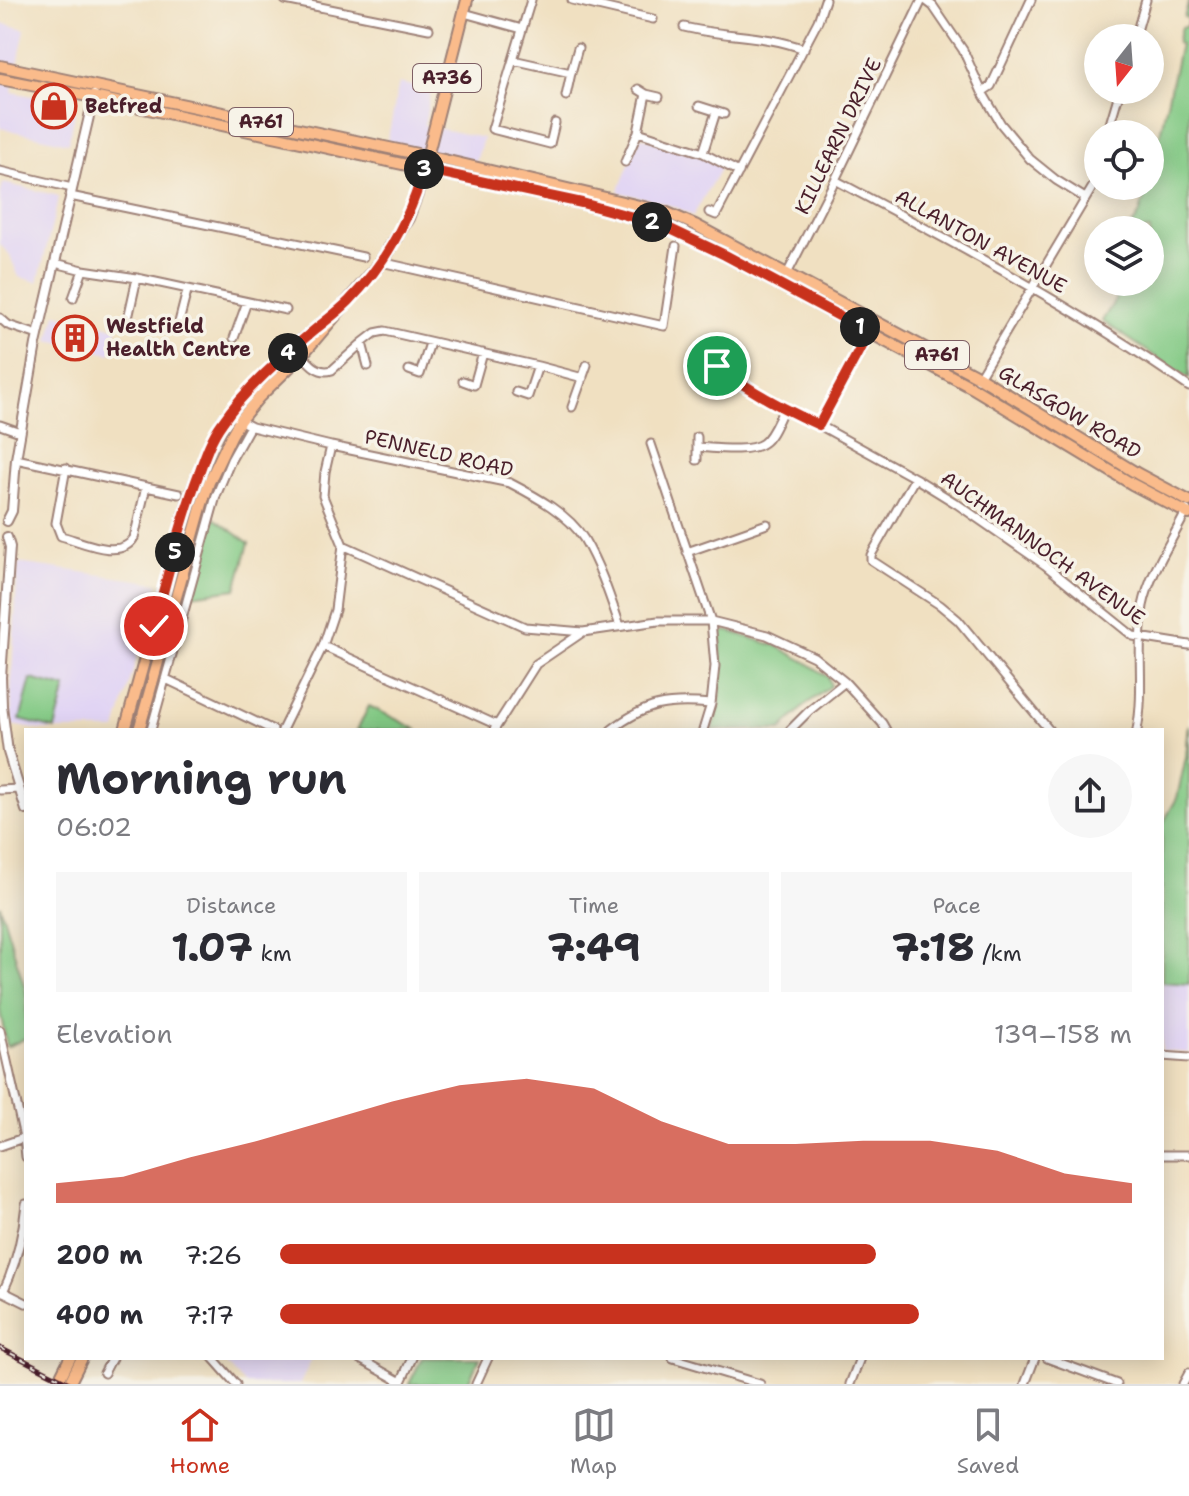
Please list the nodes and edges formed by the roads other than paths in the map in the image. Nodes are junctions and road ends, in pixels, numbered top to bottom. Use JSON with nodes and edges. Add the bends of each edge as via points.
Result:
{"nodes":[{"id":1,"x":285,"y":0,"type":"edge"},
{"id":2,"x":467,"y":0,"type":"edge"},
{"id":3,"x":531,"y":0,"type":"edge"},
{"id":4,"x":572,"y":0,"type":"edge"},
{"id":5,"x":825,"y":0,"type":"edge"},
{"id":6,"x":924,"y":0,"type":"edge"},
{"id":7,"x":1031,"y":0,"type":"edge"},
{"id":8,"x":1146,"y":0,"type":"edge"},
{"id":9,"x":464,"y":13,"type":"junction"},
{"id":10,"x":653,"y":19,"type":"dead end"},
{"id":11,"x":1139,"y":24,"type":"edge"},
{"id":12,"x":684,"y":27,"type":"dead end"},
{"id":13,"x":429,"y":29,"type":"dead end"},
{"id":14,"x":522,"y":29,"type":"junction"},
{"id":15,"x":578,"y":48,"type":"dead end"},
{"id":16,"x":804,"y":49,"type":"junction"},
{"id":17,"x":513,"y":60,"type":"junction"},
{"id":18,"x":0,"y":66,"type":"edge"},
{"id":19,"x":571,"y":73,"type":"junction"},
{"id":20,"x":0,"y":79,"type":"edge"},
{"id":21,"x":638,"y":89,"type":"dead end"},
{"id":22,"x":94,"y":92,"type":"junction"},
{"id":23,"x":982,"y":92,"type":"junction"},
{"id":24,"x":646,"y":94,"type":"junction"},
{"id":25,"x":566,"y":96,"type":"dead end"},
{"id":26,"x":659,"y":97,"type":"dead end"},
{"id":27,"x":699,"y":106,"type":"dead end"},
{"id":28,"x":555,"y":123,"type":"dead end"},
{"id":29,"x":638,"y":132,"type":"junction"},
{"id":30,"x":703,"y":153,"type":"junction"},
{"id":31,"x":427,"y":156,"type":"junction"},
{"id":32,"x":625,"y":162,"type":"dead end"},
{"id":33,"x":424,"y":169,"type":"junction"},
{"id":34,"x":0,"y":171,"type":"edge"},
{"id":35,"x":739,"y":172,"type":"junction"},
{"id":36,"x":835,"y":180,"type":"junction"},
{"id":37,"x":71,"y":192,"type":"junction"},
{"id":38,"x":1084,"y":197,"type":"edge"},
{"id":39,"x":1084,"y":200,"type":"edge"},
{"id":40,"x":624,"y":201,"type":"junction"},
{"id":41,"x":709,"y":212,"type":"dead end"},
{"id":42,"x":621,"y":213,"type":"junction"},
{"id":43,"x":676,"y":246,"type":"dead end"},
{"id":44,"x":363,"y":257,"type":"dead end"},
{"id":45,"x":381,"y":262,"type":"junction"},
{"id":46,"x":55,"y":263,"type":"junction"},
{"id":47,"x":83,"y":270,"type":"junction"},
{"id":48,"x":137,"y":278,"type":"junction"},
{"id":49,"x":784,"y":280,"type":"junction"},
{"id":50,"x":1033,"y":286,"type":"junction"},
{"id":51,"x":187,"y":291,"type":"junction"},
{"id":52,"x":73,"y":298,"type":"dead end"},
{"id":53,"x":247,"y":302,"type":"junction"},
{"id":54,"x":286,"y":310,"type":"dead end"},
{"id":55,"x":129,"y":314,"type":"dead end"},
{"id":56,"x":0,"y":318,"type":"edge"},
{"id":57,"x":178,"y":326,"type":"dead end"},
{"id":58,"x":871,"y":326,"type":"junction"},
{"id":59,"x":38,"y":335,"type":"junction"},
{"id":60,"x":234,"y":338,"type":"dead end"},
{"id":61,"x":362,"y":343,"type":"junction"},
{"id":62,"x":430,"y":343,"type":"junction"},
{"id":63,"x":298,"y":351,"type":"junction"},
{"id":64,"x":706,"y":351,"type":"dead end"},
{"id":65,"x":483,"y":353,"type":"junction"},
{"id":66,"x":587,"y":365,"type":"dead end"},
{"id":67,"x":368,"y":366,"type":"dead end"},
{"id":68,"x":538,"y":366,"type":"junction"},
{"id":69,"x":717,"y":366,"type":"junction"},
{"id":70,"x":409,"y":370,"type":"dead end"},
{"id":71,"x":583,"y":378,"type":"junction"},
{"id":72,"x":463,"y":381,"type":"dead end"},
{"id":73,"x":702,"y":382,"type":"dead end"},
{"id":74,"x":976,"y":382,"type":"junction"},
{"id":75,"x":1189,"y":387,"type":"edge"},
{"id":76,"x":516,"y":392,"type":"dead end"},
{"id":77,"x":572,"y":407,"type":"dead end"},
{"id":78,"x":784,"y":409,"type":"junction"},
{"id":79,"x":228,"y":415,"type":"junction"},
{"id":80,"x":245,"y":423,"type":"junction"},
{"id":81,"x":0,"y":425,"type":"edge"},
{"id":82,"x":819,"y":425,"type":"junction"},
{"id":83,"x":20,"y":432,"type":"junction"},
{"id":84,"x":697,"y":437,"type":"dead end"},
{"id":85,"x":651,"y":444,"type":"dead end"},
{"id":86,"x":331,"y":446,"type":"junction"},
{"id":87,"x":697,"y":447,"type":"junction"},
{"id":88,"x":16,"y":459,"type":"junction"},
{"id":89,"x":697,"y":460,"type":"dead end"},
{"id":90,"x":66,"y":468,"type":"junction"},
{"id":91,"x":915,"y":478,"type":"junction"},
{"id":92,"x":146,"y":487,"type":"junction"},
{"id":93,"x":179,"y":494,"type":"dead end"},
{"id":94,"x":1188,"y":508,"type":"edge"},
{"id":95,"x":4,"y":520,"type":"edge"},
{"id":96,"x":767,"y":524,"type":"dead end"},
{"id":97,"x":3,"y":538,"type":"edge"},
{"id":98,"x":343,"y":545,"type":"junction"},
{"id":99,"x":687,"y":552,"type":"junction"},
{"id":100,"x":711,"y":621,"type":"junction"},
{"id":101,"x":2,"y":625,"type":"edge"},
{"id":102,"x":620,"y":626,"type":"junction"},
{"id":103,"x":583,"y":632,"type":"junction"},
{"id":104,"x":1141,"y":638,"type":"junction"},
{"id":105,"x":1189,"y":645,"type":"edge"},
{"id":106,"x":323,"y":646,"type":"junction"},
{"id":107,"x":166,"y":679,"type":"junction"},
{"id":108,"x":845,"y":682,"type":"junction"},
{"id":109,"x":711,"y":704,"type":"junction"},
{"id":110,"x":1,"y":706,"type":"edge"},
{"id":111,"x":496,"y":727,"type":"edge"},
{"id":112,"x":126,"y":728,"type":"edge"},
{"id":113,"x":140,"y":728,"type":"edge"},
{"id":114,"x":152,"y":728,"type":"edge"},
{"id":115,"x":269,"y":728,"type":"edge"},
{"id":116,"x":283,"y":728,"type":"edge"},
{"id":117,"x":614,"y":728,"type":"edge"},
{"id":118,"x":704,"y":728,"type":"edge"},
{"id":119,"x":792,"y":728,"type":"edge"},
{"id":120,"x":885,"y":728,"type":"edge"},
{"id":121,"x":1047,"y":728,"type":"edge"},
{"id":122,"x":1137,"y":728,"type":"edge"},
{"id":123,"x":19,"y":789,"type":"junction"},
{"id":124,"x":0,"y":790,"type":"edge"},
{"id":125,"x":24,"y":804,"type":"edge"},
{"id":126,"x":0,"y":1030,"type":"edge"},
{"id":127,"x":1164,"y":1056,"type":"edge"},
{"id":128,"x":1189,"y":1058,"type":"edge"},
{"id":129,"x":24,"y":1133,"type":"edge"},
{"id":130,"x":24,"y":1137,"type":"edge"},
{"id":131,"x":0,"y":1146,"type":"edge"},
{"id":132,"x":1164,"y":1155,"type":"edge"},
{"id":133,"x":1189,"y":1155,"type":"edge"},
{"id":134,"x":24,"y":1223,"type":"edge"},
{"id":135,"x":2,"y":1291,"type":"edge"},
{"id":136,"x":24,"y":1302,"type":"edge"},
{"id":137,"x":69,"y":1360,"type":"edge"},
{"id":138,"x":81,"y":1360,"type":"edge"},
{"id":139,"x":111,"y":1360,"type":"edge"},
{"id":140,"x":215,"y":1360,"type":"edge"},
{"id":141,"x":361,"y":1360,"type":"edge"},
{"id":142,"x":411,"y":1360,"type":"edge"},
{"id":143,"x":487,"y":1360,"type":"edge"},
{"id":144,"x":679,"y":1360,"type":"edge"},
{"id":145,"x":705,"y":1360,"type":"edge"},
{"id":146,"x":859,"y":1360,"type":"edge"},
{"id":147,"x":1034,"y":1360,"type":"edge"},
{"id":148,"x":1052,"y":1360,"type":"edge"},
{"id":149,"x":702,"y":1367,"type":"junction"},
{"id":150,"x":104,"y":1373,"type":"dead end"},
{"id":151,"x":1189,"y":1373,"type":"edge"},
{"id":152,"x":400,"y":1383,"type":"edge"},
{"id":153,"x":57,"y":1384,"type":"edge"},
{"id":154,"x":69,"y":1384,"type":"edge"},
{"id":155,"x":236,"y":1384,"type":"edge"},
{"id":156,"x":476,"y":1384,"type":"edge"},
{"id":157,"x":760,"y":1384,"type":"edge"},
{"id":158,"x":850,"y":1384,"type":"edge"},
{"id":159,"x":1025,"y":1384,"type":"edge"},
{"id":160,"x":1117,"y":1384,"type":"edge"},
{"id":161,"x":1183,"y":1384,"type":"edge"}],
"edges":[{"from":1,"to":13,"type":"street"},
{"from":2,"to":9,"type":"main road","number":"A736"},
{"from":3,"to":14,"type":"street"},
{"from":4,"to":10,"type":"street"},
{"from":5,"to":16,"type":"street"},
{"from":6,"to":23,"type":"street","via":[[963,50]]},
{"from":6,"to":36,"type":"street","name":"KILLEARN DRIVE"},
{"from":7,"to":23,"type":"street","via":[[991,86]]},
{"from":8,"to":11,"type":"street"},
{"from":9,"to":14,"type":"street"},
{"from":9,"to":31,"type":"main road","number":"A736"},
{"from":12,"to":16,"type":"street","via":[[699,35],[787,42]]},
{"from":14,"to":17,"type":"street"},
{"from":15,"to":19,"type":"street"},
{"from":16,"to":35,"type":"street"},
{"from":17,"to":19,"type":"street"},
{"from":17,"to":28,"type":"street","via":[[492,129],[550,144]]},
{"from":18,"to":22,"type":"main road","number":"A761"},
{"from":19,"to":25,"type":"street"},
{"from":20,"to":22,"type":"main road","number":"A761"},
{"from":21,"to":24,"type":"street"},
{"from":22,"to":31,"type":"main road","number":"A761"},
{"from":22,"to":33,"type":"main road","number":"A761"},
{"from":22,"to":37,"type":"street"},
{"from":23,"to":38,"type":"street","via":[[1030,159]]},
{"from":24,"to":26,"type":"street"},
{"from":24,"to":29,"type":"street"},
{"from":27,"to":30,"type":"street","via":[[720,113]]},
{"from":29,"to":30,"type":"street"},
{"from":29,"to":32,"type":"street"},
{"from":30,"to":35,"type":"street"},
{"from":31,"to":33,"type":"main road","number":"A736"},
{"from":31,"to":40,"type":"main road","number":"A761"},
{"from":33,"to":42,"type":"main road","number":"A761"},
{"from":33,"to":45,"type":"main road","number":"A736","via":[[408,218]]},
{"from":34,"to":37,"type":"street"},
{"from":35,"to":41,"type":"street","via":[[716,215]]},
{"from":36,"to":49,"type":"street","name":"KILLEARN DRIVE"},
{"from":36,"to":50,"type":"street","name":"ALLANTON AVENUE"},
{"from":37,"to":44,"type":"street"},
{"from":37,"to":46,"type":"street"},
{"from":39,"to":50,"type":"street"},
{"from":40,"to":42,"type":"main road"},
{"from":40,"to":49,"type":"main road","name":"GLASGOW ROAD","number":"A761","via":[[679,217]]},
{"from":42,"to":49,"type":"main road","name":"GLASGOW ROAD","number":"A761"},
{"from":43,"to":45,"type":"street","via":[[664,326]]},
{"from":45,"to":63,"type":"main road","number":"A736"},
{"from":46,"to":47,"type":"street"},
{"from":46,"to":59,"type":"street"},
{"from":47,"to":48,"type":"street"},
{"from":47,"to":52,"type":"street"},
{"from":48,"to":51,"type":"street"},
{"from":48,"to":55,"type":"street"},
{"from":49,"to":58,"type":"main road","name":"GLASGOW ROAD","number":"A761"},
{"from":50,"to":74,"type":"street"},
{"from":50,"to":75,"type":"street","name":"ALLANTON AVENUE"},
{"from":51,"to":53,"type":"street"},
{"from":51,"to":57,"type":"street"},
{"from":53,"to":54,"type":"street"},
{"from":53,"to":60,"type":"street"},
{"from":56,"to":59,"type":"street"},
{"from":58,"to":74,"type":"main road","name":"GLASGOW ROAD","number":"A761"},
{"from":58,"to":82,"type":"street"},
{"from":59,"to":83,"type":"street"},
{"from":61,"to":62,"type":"street","via":[[385,331]]},
{"from":61,"to":63,"type":"street","via":[[325,372]]},
{"from":61,"to":67,"type":"street"},
{"from":62,"to":65,"type":"street"},
{"from":62,"to":70,"type":"street","via":[[420,374]]},
{"from":63,"to":79,"type":"main road","number":"A736"},
{"from":63,"to":80,"type":"main road","number":"A736","via":[[258,398]]},
{"from":64,"to":69,"type":"street","name":"AUCHMANNOCH AVENUE"},
{"from":65,"to":68,"type":"street"},
{"from":65,"to":72,"type":"street","via":[[474,385]]},
{"from":66,"to":71,"type":"street"},
{"from":68,"to":71,"type":"street"},
{"from":68,"to":76,"type":"street","via":[[528,396]]},
{"from":69,"to":73,"type":"street"},
{"from":69,"to":78,"type":"street","name":"AUCHMANNOCH AVENUE"},
{"from":71,"to":77,"type":"street"},
{"from":74,"to":94,"type":"main road","name":"GLASGOW ROAD","number":"A761","via":[[1132,484]]},
{"from":78,"to":82,"type":"street","name":"AUCHMANNOCH AVENUE"},
{"from":78,"to":87,"type":"street","via":[[769,437],[755,447]]},
{"from":79,"to":80,"type":"street","name":"PENNELD ROAD"},
{"from":79,"to":112,"type":"main road","number":"A736","via":[[190,496]]},
{"from":80,"to":86,"type":"street","name":"PENNELD ROAD"},
{"from":80,"to":107,"type":"street","via":[[216,496]]},
{"from":80,"to":113,"type":"main road","number":"A736","via":[[221,454],[202,504]]},
{"from":81,"to":83,"type":"street"},
{"from":82,"to":91,"type":"street","name":"AUCHMANNOCH AVENUE"},
{"from":83,"to":88,"type":"street"},
{"from":84,"to":87,"type":"street"},
{"from":85,"to":99,"type":"street"},
{"from":86,"to":98,"type":"street","via":[[323,496]]},
{"from":86,"to":102,"type":"street","name":"PENNELD ROAD","via":[[510,483],[536,496],[583,537]]},
{"from":87,"to":89,"type":"street"},
{"from":88,"to":90,"type":"street"},
{"from":88,"to":95,"type":"street","via":[[12,511]]},
{"from":90,"to":92,"type":"street"},
{"from":90,"to":92,"type":"street","via":[[58,530],[61,536],[105,548],[130,544]]},
{"from":91,"to":104,"type":"street","name":"AUCHMANNOCH AVENUE","via":[[1004,535]]},
{"from":91,"to":121,"type":"street","via":[[871,560],[958,620]]},
{"from":92,"to":93,"type":"street"},
{"from":94,"to":104,"type":"street","via":[[1154,575],[1143,606]]},
{"from":95,"to":97,"type":"street","via":[[11,528]]},
{"from":96,"to":99,"type":"street"},
{"from":97,"to":101,"type":"street","via":[[10,547]]},
{"from":98,"to":103,"type":"street","via":[[525,627]]},
{"from":98,"to":106,"type":"street","via":[[335,610]]},
{"from":99,"to":100,"type":"street"},
{"from":100,"to":102,"type":"street"},
{"from":100,"to":108,"type":"street","via":[[767,635],[814,657]]},
{"from":100,"to":109,"type":"street"},
{"from":101,"to":110,"type":"street"},
{"from":102,"to":103,"type":"street"},
{"from":103,"to":111,"type":"street","via":[[536,664]]},
{"from":104,"to":105,"type":"street","name":"AUCHMANNOCH AVENUE"},
{"from":104,"to":122,"type":"street"},
{"from":106,"to":111,"type":"street"},
{"from":106,"to":116,"type":"street"},
{"from":107,"to":114,"type":"street"},
{"from":107,"to":115,"type":"street"},
{"from":108,"to":119,"type":"street"},
{"from":108,"to":120,"type":"street"},
{"from":109,"to":117,"type":"street","via":[[663,703]]},
{"from":109,"to":118,"type":"street"},
{"from":110,"to":123,"type":"street"},
{"from":123,"to":124,"type":"street"},
{"from":123,"to":125,"type":"street"},
{"from":126,"to":129,"type":"street"},
{"from":127,"to":128,"type":"street"},
{"from":130,"to":131,"type":"street"},
{"from":132,"to":133,"type":"street"},
{"from":134,"to":135,"type":"street"},
{"from":135,"to":136,"type":"street"},
{"from":137,"to":153,"type":"main road"},
{"from":138,"to":154,"type":"main road"},
{"from":139,"to":150,"type":"street"},
{"from":140,"to":155,"type":"street"},
{"from":141,"to":152,"type":"street"},
{"from":142,"to":152,"type":"street"},
{"from":143,"to":156,"type":"street"},
{"from":144,"to":149,"type":"street"},
{"from":145,"to":149,"type":"street"},
{"from":146,"to":158,"type":"street"},
{"from":147,"to":159,"type":"street"},
{"from":148,"to":160,"type":"street"},
{"from":149,"to":157,"type":"street"},
{"from":151,"to":161,"type":"street"}]}
